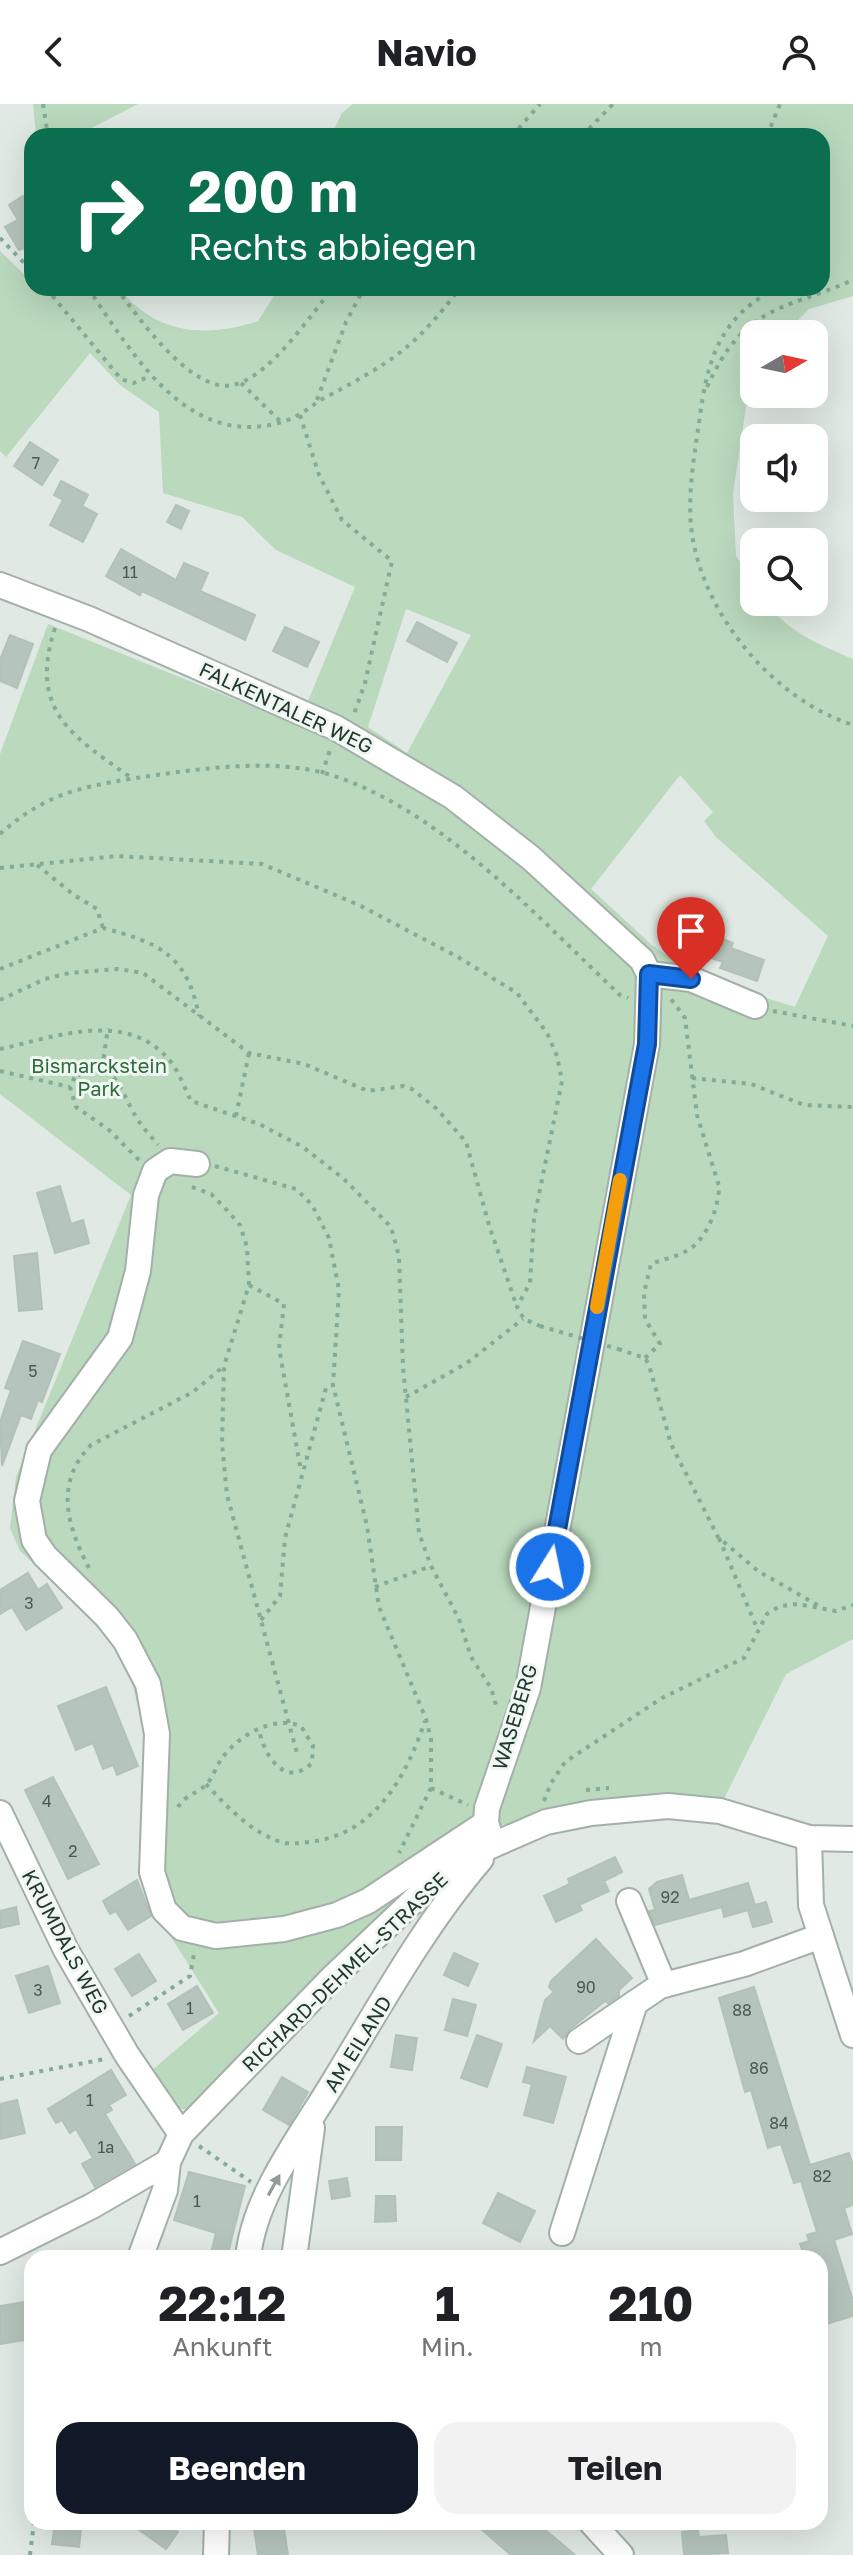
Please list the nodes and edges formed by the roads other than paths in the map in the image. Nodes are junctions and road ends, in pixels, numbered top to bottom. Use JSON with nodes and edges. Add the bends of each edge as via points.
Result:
{"nodes":[{"id":1,"x":0,"y":585,"type":"edge"},
{"id":2,"x":649,"y":974,"type":"junction"},
{"id":3,"x":755,"y":1006,"type":"road end"},
{"id":4,"x":197,"y":1164,"type":"road end"},
{"id":5,"x":0,"y":1813,"type":"edge"},
{"id":6,"x":480,"y":1820,"type":"junction"},
{"id":7,"x":809,"y":1838,"type":"junction"},
{"id":8,"x":853,"y":1839,"type":"edge"},
{"id":9,"x":629,"y":1901,"type":"dead end"},
{"id":10,"x":821,"y":1936,"type":"junction"},
{"id":11,"x":664,"y":1985,"type":"junction"},
{"id":12,"x":635,"y":2003,"type":"junction"},
{"id":13,"x":853,"y":2035,"type":"edge"},
{"id":14,"x":579,"y":2041,"type":"dead end"},
{"id":15,"x":315,"y":2114,"type":"junction"},
{"id":16,"x":181,"y":2134,"type":"junction"},
{"id":17,"x":168,"y":2162,"type":"junction"},
{"id":18,"x":562,"y":2233,"type":"dead end"},
{"id":19,"x":143,"y":2250,"type":"edge"},
{"id":20,"x":249,"y":2250,"type":"edge"},
{"id":21,"x":295,"y":2250,"type":"edge"},
{"id":22,"x":0,"y":2252,"type":"edge"},
{"id":23,"x":217,"y":2530,"type":"edge"},
{"id":24,"x":598,"y":2530,"type":"edge"},
{"id":25,"x":216,"y":2555,"type":"edge"},
{"id":26,"x":621,"y":2555,"type":"edge"}],
"edges":[{"from":1,"to":2,"type":"street","name":"FALKENTALER WEG","via":[[347,733],[453,797],[520,849],[626,941]]},
{"from":2,"to":3,"type":"street","via":[[691,979]]},
{"from":2,"to":6,"type":"street","name":"WASEBERG","via":[[647,1044],[528,1688]]},
{"from":4,"to":6,"type":"street","via":[[163,1166],[146,1195],[138,1271],[120,1338],[39,1450],[28,1487],[27,1514],[34,1540],[125,1640],[154,1705],[154,1883],[164,1910],[197,1934],[256,1934],[337,1915],[368,1901]]},
{"from":5,"to":16,"type":"street","name":"KRUMDALS WEG","via":[[66,1950],[110,2028]]},
{"from":6,"to":7,"type":"street","name":"RICHARD-DEHMEL-STRASSE","via":[[546,1822],[668,1806],[720,1811]]},
{"from":6,"to":15,"type":"street","name":"AM EILAND","via":[[456,1888]]},
{"from":6,"to":16,"type":"street","name":"RICHARD-DEHMEL-STRASSE","via":[[462,1860],[330,1980]]},
{"from":7,"to":8,"type":"street","name":"RICHARD-DEHMEL-STRASSE"},
{"from":7,"to":10,"type":"street","via":[[811,1905]]},
{"from":9,"to":11,"type":"street"},
{"from":10,"to":11,"type":"street"},
{"from":10,"to":13,"type":"street"},
{"from":11,"to":12,"type":"street"},
{"from":12,"to":14,"type":"street"},
{"from":12,"to":18,"type":"street"},
{"from":20,"to":15,"type":"street","name":"AM EILAND","one_way":true,"via":[[268,2194]]},
{"from":15,"to":21,"type":"street"},
{"from":16,"to":17,"type":"street","name":"RICHARD-DEHMEL-STRASSE"},
{"from":17,"to":19,"type":"street","name":"RICHARD-DEHMEL-STRASSE","via":[[165,2190]]},
{"from":17,"to":22,"type":"street"},
{"from":23,"to":25,"type":"street"},
{"from":24,"to":26,"type":"street"}]}
